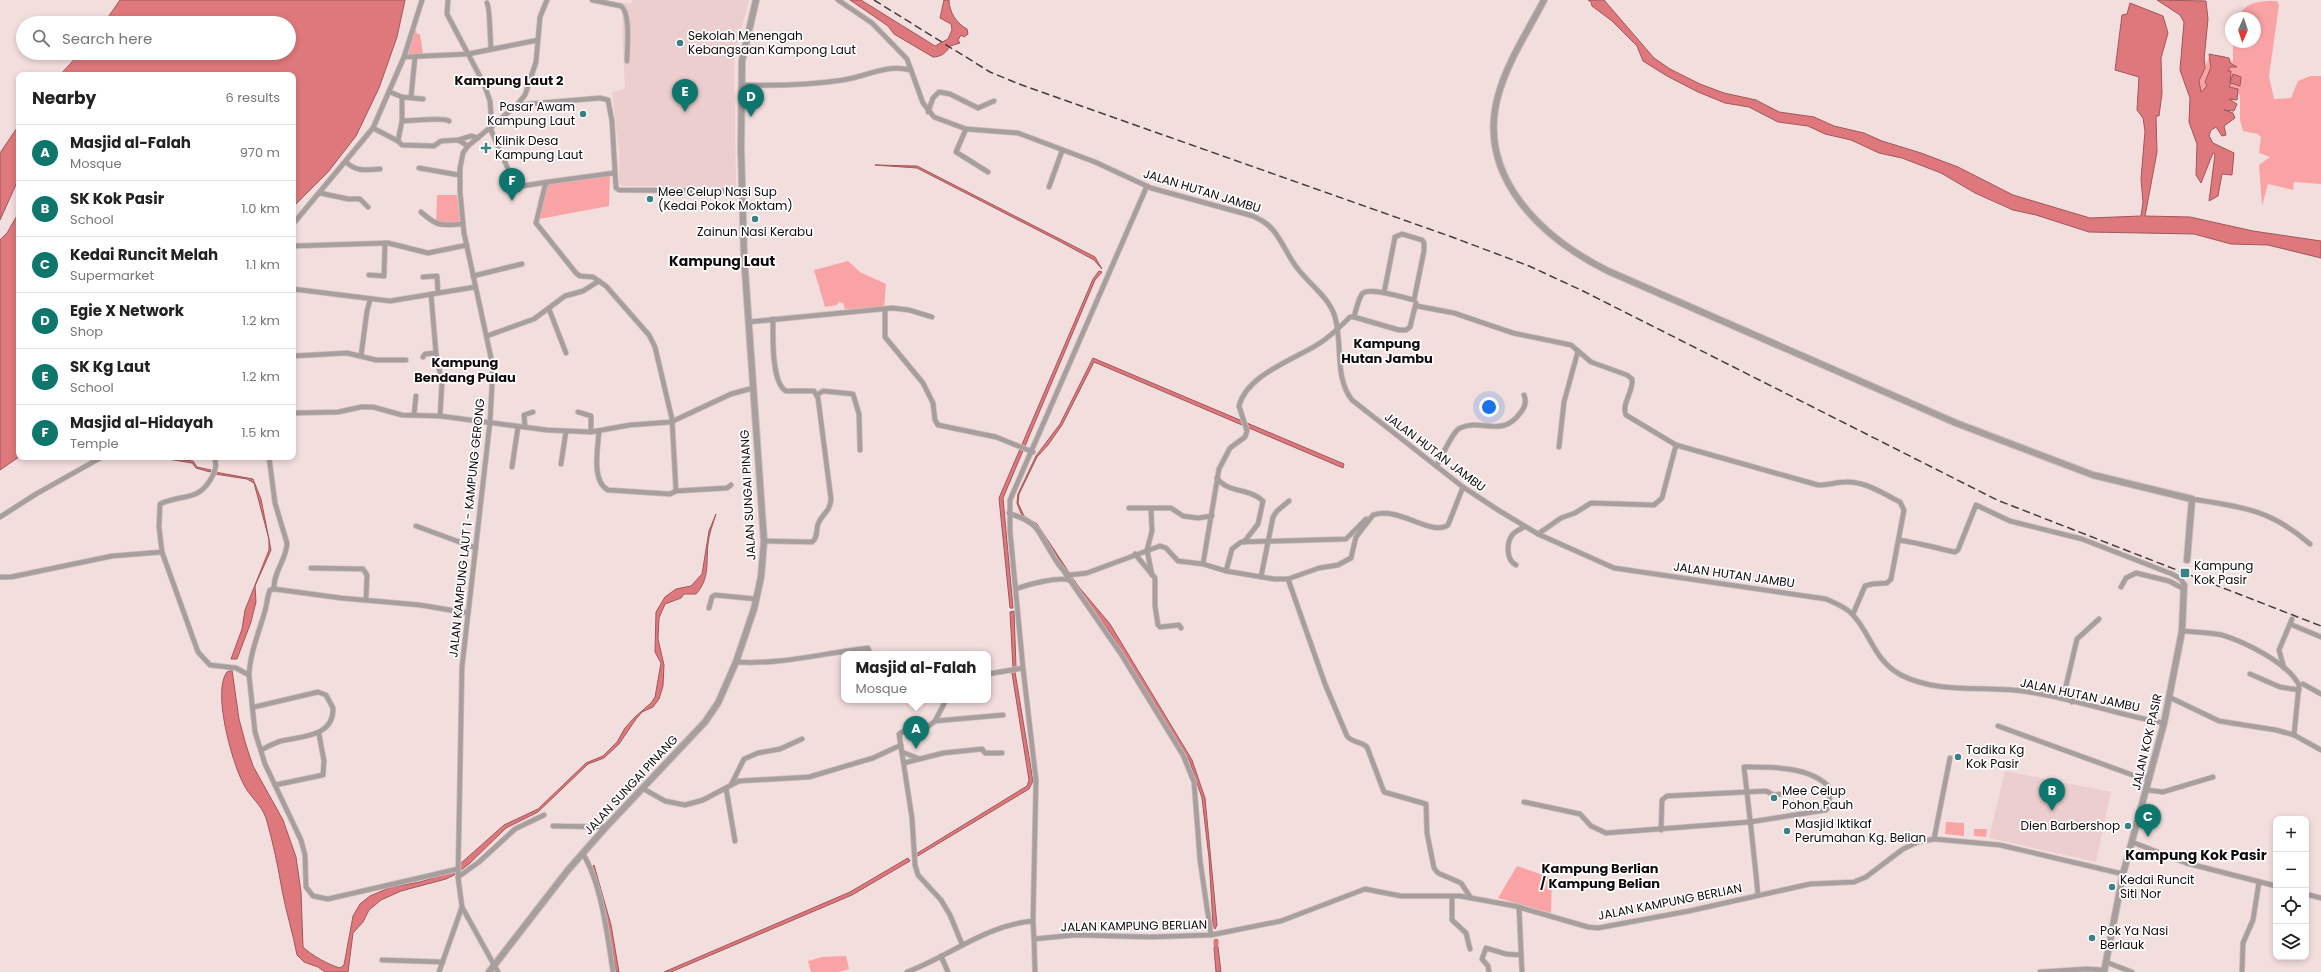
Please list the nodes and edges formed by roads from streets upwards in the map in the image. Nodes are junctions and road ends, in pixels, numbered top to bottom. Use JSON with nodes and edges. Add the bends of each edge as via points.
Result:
{"nodes":[{"id":1,"x":422,"y":0,"type":"edge"},
{"id":2,"x":448,"y":0,"type":"edge"},
{"id":3,"x":547,"y":0,"type":"edge"},
{"id":4,"x":592,"y":0,"type":"edge"},
{"id":5,"x":756,"y":0,"type":"edge"},
{"id":6,"x":838,"y":0,"type":"edge"},
{"id":7,"x":1544,"y":0,"type":"edge"},
{"id":8,"x":487,"y":3,"type":"dead end"},
{"id":9,"x":538,"y":40,"type":"junction"},
{"id":10,"x":491,"y":49,"type":"junction"},
{"id":11,"x":468,"y":54,"type":"junction"},
{"id":12,"x":404,"y":57,"type":"junction"},
{"id":13,"x":415,"y":57,"type":"junction"},
{"id":14,"x":627,"y":61,"type":"dead end"},
{"id":15,"x":911,"y":70,"type":"junction"},
{"id":16,"x":741,"y":85,"type":"junction"},
{"id":17,"x":390,"y":92,"type":"junction"},
{"id":18,"x":402,"y":97,"type":"junction"},
{"id":19,"x":411,"y":97,"type":"junction"},
{"id":20,"x":423,"y":98,"type":"dead end"},
{"id":21,"x":994,"y":101,"type":"dead end"},
{"id":22,"x":518,"y":105,"type":"junction"},
{"id":23,"x":928,"y":112,"type":"junction"},
{"id":24,"x":402,"y":121,"type":"junction"},
{"id":25,"x":449,"y":121,"type":"dead end"},
{"id":26,"x":491,"y":127,"type":"junction"},
{"id":27,"x":373,"y":128,"type":"junction"},
{"id":28,"x":966,"y":130,"type":"junction"},
{"id":29,"x":478,"y":138,"type":"junction"},
{"id":30,"x":458,"y":140,"type":"junction"},
{"id":31,"x":398,"y":141,"type":"junction"},
{"id":32,"x":468,"y":146,"type":"junction"},
{"id":33,"x":1062,"y":151,"type":"junction"},
{"id":34,"x":346,"y":162,"type":"junction"},
{"id":35,"x":419,"y":168,"type":"dead end"},
{"id":36,"x":380,"y":169,"type":"dead end"},
{"id":37,"x":988,"y":172,"type":"dead end"},
{"id":38,"x":614,"y":173,"type":"junction"},
{"id":39,"x":459,"y":175,"type":"junction"},
{"id":40,"x":548,"y":182,"type":"junction"},
{"id":41,"x":1147,"y":186,"type":"junction"},
{"id":42,"x":1049,"y":187,"type":"dead end"},
{"id":43,"x":742,"y":191,"type":"junction"},
{"id":44,"x":320,"y":193,"type":"junction"},
{"id":45,"x":368,"y":207,"type":"dead end"},
{"id":46,"x":421,"y":212,"type":"dead end"},
{"id":47,"x":296,"y":221,"type":"edge"},
{"id":48,"x":463,"y":224,"type":"junction"},
{"id":49,"x":385,"y":243,"type":"junction"},
{"id":50,"x":467,"y":245,"type":"junction"},
{"id":51,"x":296,"y":246,"type":"edge"},
{"id":52,"x":522,"y":264,"type":"dead end"},
{"id":53,"x":369,"y":275,"type":"dead end"},
{"id":54,"x":473,"y":276,"type":"junction"},
{"id":55,"x":424,"y":277,"type":"dead end"},
{"id":56,"x":599,"y":281,"type":"junction"},
{"id":57,"x":475,"y":287,"type":"junction"},
{"id":58,"x":296,"y":289,"type":"edge"},
{"id":59,"x":438,"y":293,"type":"junction"},
{"id":60,"x":1384,"y":293,"type":"junction"},
{"id":61,"x":431,"y":294,"type":"junction"},
{"id":62,"x":370,"y":300,"type":"junction"},
{"id":63,"x":1414,"y":300,"type":"junction"},
{"id":64,"x":1417,"y":306,"type":"junction"},
{"id":65,"x":549,"y":309,"type":"junction"},
{"id":66,"x":884,"y":310,"type":"junction"},
{"id":67,"x":932,"y":317,"type":"dead end"},
{"id":68,"x":1354,"y":317,"type":"junction"},
{"id":69,"x":773,"y":319,"type":"junction"},
{"id":70,"x":748,"y":322,"type":"junction"},
{"id":71,"x":1337,"y":330,"type":"junction"},
{"id":72,"x":487,"y":336,"type":"junction"},
{"id":73,"x":1578,"y":351,"type":"junction"},
{"id":74,"x":436,"y":353,"type":"junction"},
{"id":75,"x":566,"y":353,"type":"dead end"},
{"id":76,"x":296,"y":356,"type":"edge"},
{"id":77,"x":361,"y":356,"type":"junction"},
{"id":78,"x":424,"y":357,"type":"dead end"},
{"id":79,"x":406,"y":360,"type":"dead end"},
{"id":80,"x":753,"y":388,"type":"junction"},
{"id":81,"x":816,"y":395,"type":"junction"},
{"id":82,"x":1524,"y":395,"type":"dead end"},
{"id":83,"x":416,"y":396,"type":"dead end"},
{"id":84,"x":533,"y":412,"type":"dead end"},
{"id":85,"x":578,"y":412,"type":"dead end"},
{"id":86,"x":296,"y":413,"type":"edge"},
{"id":87,"x":414,"y":415,"type":"junction"},
{"id":88,"x":440,"y":416,"type":"junction"},
{"id":89,"x":490,"y":422,"type":"junction"},
{"id":90,"x":671,"y":422,"type":"junction"},
{"id":91,"x":518,"y":427,"type":"junction"},
{"id":92,"x":525,"y":427,"type":"junction"},
{"id":93,"x":566,"y":431,"type":"junction"},
{"id":94,"x":599,"y":431,"type":"junction"},
{"id":95,"x":591,"y":432,"type":"junction"},
{"id":96,"x":1676,"y":445,"type":"junction"},
{"id":97,"x":1559,"y":447,"type":"dead end"},
{"id":98,"x":860,"y":450,"type":"dead end"},
{"id":99,"x":1032,"y":452,"type":"junction"},
{"id":100,"x":97,"y":460,"type":"edge"},
{"id":101,"x":215,"y":460,"type":"edge"},
{"id":102,"x":269,"y":460,"type":"edge"},
{"id":103,"x":561,"y":464,"type":"dead end"},
{"id":104,"x":1437,"y":465,"type":"junction"},
{"id":105,"x":512,"y":467,"type":"dead end"},
{"id":106,"x":1217,"y":478,"type":"junction"},
{"id":107,"x":731,"y":484,"type":"dead end"},
{"id":108,"x":1463,"y":487,"type":"junction"},
{"id":109,"x":676,"y":491,"type":"junction"},
{"id":110,"x":2192,"y":499,"type":"junction"},
{"id":111,"x":1289,"y":501,"type":"dead end"},
{"id":112,"x":1129,"y":508,"type":"dead end"},
{"id":113,"x":1151,"y":509,"type":"junction"},
{"id":114,"x":1009,"y":513,"type":"junction"},
{"id":115,"x":1372,"y":515,"type":"junction"},
{"id":116,"x":1212,"y":516,"type":"junction"},
{"id":117,"x":0,"y":518,"type":"edge"},
{"id":118,"x":416,"y":526,"type":"dead end"},
{"id":119,"x":1524,"y":527,"type":"junction"},
{"id":120,"x":1538,"y":534,"type":"junction"},
{"id":121,"x":1899,"y":540,"type":"junction"},
{"id":122,"x":764,"y":541,"type":"junction"},
{"id":123,"x":1267,"y":541,"type":"junction"},
{"id":124,"x":1244,"y":542,"type":"junction"},
{"id":125,"x":2310,"y":544,"type":"dead end"},
{"id":126,"x":476,"y":548,"type":"junction"},
{"id":127,"x":1146,"y":550,"type":"junction"},
{"id":128,"x":162,"y":552,"type":"junction"},
{"id":129,"x":1135,"y":554,"type":"junction"},
{"id":130,"x":2187,"y":560,"type":"dead end"},
{"id":131,"x":1203,"y":564,"type":"junction"},
{"id":132,"x":1516,"y":565,"type":"dead end"},
{"id":133,"x":311,"y":568,"type":"dead end"},
{"id":134,"x":1226,"y":571,"type":"junction"},
{"id":135,"x":1066,"y":573,"type":"junction"},
{"id":136,"x":1152,"y":575,"type":"junction"},
{"id":137,"x":0,"y":577,"type":"edge"},
{"id":138,"x":1261,"y":577,"type":"junction"},
{"id":139,"x":1288,"y":579,"type":"junction"},
{"id":140,"x":1071,"y":581,"type":"junction"},
{"id":141,"x":2121,"y":587,"type":"dead end"},
{"id":142,"x":2184,"y":587,"type":"junction"},
{"id":143,"x":274,"y":589,"type":"junction"},
{"id":144,"x":1016,"y":590,"type":"junction"},
{"id":145,"x":756,"y":599,"type":"junction"},
{"id":146,"x":366,"y":600,"type":"junction"},
{"id":147,"x":709,"y":608,"type":"dead end"},
{"id":148,"x":468,"y":613,"type":"junction"},
{"id":149,"x":1853,"y":614,"type":"junction"},
{"id":150,"x":2099,"y":619,"type":"dead end"},
{"id":151,"x":2292,"y":619,"type":"dead end"},
{"id":152,"x":2290,"y":624,"type":"junction"},
{"id":153,"x":1181,"y":628,"type":"dead end"},
{"id":154,"x":2182,"y":631,"type":"junction"},
{"id":155,"x":2321,"y":637,"type":"edge"},
{"id":156,"x":841,"y":651,"type":"edge"},
{"id":157,"x":842,"y":651,"type":"edge"},
{"id":158,"x":869,"y":651,"type":"edge"},
{"id":159,"x":736,"y":662,"type":"junction"},
{"id":160,"x":1023,"y":668,"type":"junction"},
{"id":161,"x":2284,"y":668,"type":"junction"},
{"id":162,"x":991,"y":673,"type":"edge"},
{"id":163,"x":2250,"y":674,"type":"dead end"},
{"id":164,"x":249,"y":675,"type":"junction"},
{"id":165,"x":2303,"y":684,"type":"dead end"},
{"id":166,"x":2299,"y":690,"type":"junction"},
{"id":167,"x":2321,"y":694,"type":"edge"},
{"id":168,"x":2169,"y":697,"type":"junction"},
{"id":169,"x":2072,"y":702,"type":"junction"},
{"id":170,"x":944,"y":703,"type":"edge"},
{"id":171,"x":254,"y":707,"type":"junction"},
{"id":172,"x":1003,"y":715,"type":"dead end"},
{"id":173,"x":935,"y":721,"type":"junction"},
{"id":174,"x":2164,"y":723,"type":"junction"},
{"id":175,"x":1998,"y":726,"type":"dead end"},
{"id":176,"x":319,"y":734,"type":"junction"},
{"id":177,"x":2294,"y":736,"type":"junction"},
{"id":178,"x":802,"y":739,"type":"dead end"},
{"id":179,"x":901,"y":745,"type":"junction"},
{"id":180,"x":261,"y":750,"type":"junction"},
{"id":181,"x":2321,"y":750,"type":"edge"},
{"id":182,"x":902,"y":752,"type":"junction"},
{"id":183,"x":1002,"y":753,"type":"dead end"},
{"id":184,"x":1950,"y":758,"type":"dead end"},
{"id":185,"x":920,"y":759,"type":"junction"},
{"id":186,"x":904,"y":763,"type":"junction"},
{"id":187,"x":2213,"y":777,"type":"dead end"},
{"id":188,"x":2150,"y":778,"type":"junction"},
{"id":189,"x":275,"y":785,"type":"junction"},
{"id":190,"x":731,"y":785,"type":"junction"},
{"id":191,"x":642,"y":788,"type":"junction"},
{"id":192,"x":726,"y":788,"type":"junction"},
{"id":193,"x":2147,"y":790,"type":"junction"},
{"id":194,"x":1747,"y":792,"type":"junction"},
{"id":195,"x":1781,"y":794,"type":"dead end"},
{"id":196,"x":1524,"y":802,"type":"dead end"},
{"id":197,"x":544,"y":815,"type":"dead end"},
{"id":198,"x":1750,"y":822,"type":"junction"},
{"id":199,"x":553,"y":826,"type":"dead end"},
{"id":200,"x":606,"y":827,"type":"junction"},
{"id":201,"x":1661,"y":830,"type":"junction"},
{"id":202,"x":1934,"y":839,"type":"junction"},
{"id":203,"x":735,"y":841,"type":"dead end"},
{"id":204,"x":2132,"y":842,"type":"junction"},
{"id":205,"x":583,"y":854,"type":"junction"},
{"id":206,"x":458,"y":873,"type":"junction"},
{"id":207,"x":2123,"y":874,"type":"junction"},
{"id":208,"x":2259,"y":882,"type":"junction"},
{"id":209,"x":2273,"y":885,"type":"edge"},
{"id":210,"x":1758,"y":895,"type":"junction"},
{"id":211,"x":2309,"y":895,"type":"edge"},
{"id":212,"x":1452,"y":896,"type":"junction"},
{"id":213,"x":1471,"y":898,"type":"junction"},
{"id":214,"x":2321,"y":898,"type":"edge"},
{"id":215,"x":462,"y":907,"type":"junction"},
{"id":216,"x":1519,"y":907,"type":"junction"},
{"id":217,"x":1033,"y":921,"type":"junction"},
{"id":218,"x":1211,"y":936,"type":"junction"},
{"id":219,"x":1034,"y":939,"type":"junction"},
{"id":220,"x":962,"y":944,"type":"junction"},
{"id":221,"x":1470,"y":949,"type":"dead end"},
{"id":222,"x":941,"y":956,"type":"junction"},
{"id":223,"x":1521,"y":956,"type":"junction"},
{"id":224,"x":382,"y":960,"type":"dead end"},
{"id":225,"x":443,"y":962,"type":"junction"},
{"id":226,"x":2106,"y":962,"type":"junction"},
{"id":227,"x":495,"y":964,"type":"junction"},
{"id":228,"x":2104,"y":971,"type":"edge"},
{"id":229,"x":439,"y":972,"type":"edge"},
{"id":230,"x":489,"y":972,"type":"edge"},
{"id":231,"x":498,"y":972,"type":"edge"},
{"id":232,"x":613,"y":972,"type":"edge"},
{"id":233,"x":907,"y":972,"type":"edge"},
{"id":234,"x":948,"y":972,"type":"edge"},
{"id":235,"x":1035,"y":972,"type":"edge"},
{"id":236,"x":1489,"y":972,"type":"edge"},
{"id":237,"x":1522,"y":972,"type":"edge"},
{"id":238,"x":2040,"y":972,"type":"edge"},
{"id":239,"x":2132,"y":972,"type":"edge"},
{"id":240,"x":2242,"y":972,"type":"edge"}],
"edges":[{"from":1,"to":12,"type":"street"},
{"from":2,"to":11,"type":"street","via":[[447,14]]},
{"from":3,"to":9,"type":"street","name":"JALAN KAMPUNG LAUT 1 - KAMPUNG GERONG","via":[[540,17]]},
{"from":4,"to":14,"type":"street","via":[[621,6],[624,9],[627,16]]},
{"from":5,"to":16,"type":"street","name":"JALAN SUNGAI PINANG","via":[[744,44]]},
{"from":6,"to":15,"type":"street","via":[[860,13],[879,29],[907,59]]},
{"from":7,"to":110,"type":"street","via":[[1504,76],[1496,103],[1494,132],[1500,160],[1511,190],[1520,204],[1532,218],[1572,251],[1636,284],[1956,423],[2093,475]]},
{"from":8,"to":10,"type":"street","via":[[490,12],[488,27]]},
{"from":9,"to":10,"type":"street"},
{"from":9,"to":22,"type":"street","name":"JALAN KAMPUNG LAUT 1 - KAMPUNG GERONG","via":[[536,62],[530,82]]},
{"from":10,"to":11,"type":"street"},
{"from":11,"to":13,"type":"street"},
{"from":11,"to":26,"type":"street","via":[[490,101]]},
{"from":12,"to":13,"type":"street"},
{"from":12,"to":17,"type":"street"},
{"from":13,"to":19,"type":"street"},
{"from":15,"to":16,"type":"street","via":[[892,67],[834,82]]},
{"from":15,"to":23,"type":"street"},
{"from":16,"to":43,"type":"street","name":"JALAN SUNGAI PINANG"},
{"from":17,"to":18,"type":"street"},
{"from":17,"to":27,"type":"street"},
{"from":18,"to":19,"type":"street"},
{"from":18,"to":24,"type":"street"},
{"from":19,"to":20,"type":"street"},
{"from":21,"to":23,"type":"street","via":[[978,108],[950,94],[939,92],[933,98]]},
{"from":22,"to":26,"type":"street","name":"JALAN KAMPUNG LAUT 1 - KAMPUNG GERONG"},
{"from":22,"to":38,"type":"street","via":[[600,98],[608,100],[612,121]]},
{"from":23,"to":28,"type":"street","name":"JALAN HUTAN JAMBU"},
{"from":24,"to":25,"type":"street","via":[[429,121],[441,118]]},
{"from":24,"to":31,"type":"street"},
{"from":26,"to":29,"type":"street","name":"JALAN KAMPUNG LAUT 1 - KAMPUNG GERONG"},
{"from":26,"to":40,"type":"street","via":[[516,186]]},
{"from":27,"to":31,"type":"street"},
{"from":27,"to":34,"type":"street"},
{"from":28,"to":33,"type":"street","name":"JALAN HUTAN JAMBU","via":[[1018,133]]},
{"from":28,"to":37,"type":"street","via":[[956,152]]},
{"from":29,"to":30,"type":"street","via":[[471,136]]},
{"from":29,"to":32,"type":"street","name":"JALAN KAMPUNG LAUT 1 - KAMPUNG GERONG"},
{"from":30,"to":31,"type":"street","via":[[441,141],[434,146],[402,146]]},
{"from":30,"to":32,"type":"street"},
{"from":32,"to":39,"type":"street","name":"JALAN KAMPUNG LAUT 1 - KAMPUNG GERONG","via":[[461,161]]},
{"from":33,"to":41,"type":"street","name":"JALAN HUTAN JAMBU","via":[[1094,162]]},
{"from":33,"to":42,"type":"street"},
{"from":34,"to":36,"type":"street","via":[[365,171]]},
{"from":34,"to":44,"type":"street"},
{"from":35,"to":39,"type":"street"},
{"from":38,"to":40,"type":"street"},
{"from":38,"to":43,"type":"street","via":[[616,188],[619,190]]},
{"from":39,"to":48,"type":"street","name":"JALAN KAMPUNG LAUT 1 - KAMPUNG GERONG"},
{"from":40,"to":56,"type":"street","via":[[536,223],[576,273]]},
{"from":41,"to":71,"type":"street","name":"JALAN HUTAN JAMBU","via":[[1264,221],[1273,230],[1297,269],[1331,307]]},
{"from":41,"to":99,"type":"street","via":[[1084,326]]},
{"from":43,"to":70,"type":"street","name":"JALAN SUNGAI PINANG"},
{"from":44,"to":45,"type":"street","via":[[360,199]]},
{"from":44,"to":47,"type":"street"},
{"from":46,"to":48,"type":"street","via":[[439,225]]},
{"from":48,"to":50,"type":"street","name":"JALAN KAMPUNG LAUT 1 - KAMPUNG GERONG"},
{"from":49,"to":50,"type":"street","via":[[428,253]]},
{"from":49,"to":51,"type":"street"},
{"from":49,"to":53,"type":"street","via":[[384,276]]},
{"from":50,"to":54,"type":"street","name":"JALAN KAMPUNG LAUT 1 - KAMPUNG GERONG"},
{"from":52,"to":54,"type":"street"},
{"from":54,"to":57,"type":"street","name":"JALAN KAMPUNG LAUT 1 - KAMPUNG GERONG"},
{"from":55,"to":59,"type":"street","via":[[437,276]]},
{"from":56,"to":65,"type":"street","via":[[583,291],[566,296]]},
{"from":56,"to":90,"type":"street","via":[[646,331],[656,347]]},
{"from":57,"to":59,"type":"street"},
{"from":57,"to":72,"type":"street","name":"JALAN KAMPUNG LAUT 1 - KAMPUNG GERONG"},
{"from":58,"to":62,"type":"street"},
{"from":59,"to":61,"type":"street"},
{"from":60,"to":63,"type":"street"},
{"from":60,"to":63,"type":"street","via":[[1395,237],[1402,234],[1424,243]]},
{"from":60,"to":68,"type":"street","via":[[1366,290],[1362,294]]},
{"from":61,"to":62,"type":"street","via":[[390,301]]},
{"from":61,"to":74,"type":"street"},
{"from":62,"to":77,"type":"street"},
{"from":63,"to":64,"type":"street"},
{"from":64,"to":68,"type":"street","via":[[1410,327],[1406,330]]},
{"from":64,"to":73,"type":"street","via":[[1454,313],[1513,333],[1565,343]]},
{"from":65,"to":72,"type":"street","via":[[534,319]]},
{"from":65,"to":75,"type":"street"},
{"from":66,"to":67,"type":"street","via":[[909,310]]},
{"from":66,"to":69,"type":"street"},
{"from":66,"to":99,"type":"street","via":[[886,337],[923,383],[933,403],[938,426],[996,437]]},
{"from":68,"to":71,"type":"street","via":[[1350,317]]},
{"from":69,"to":70,"type":"street"},
{"from":69,"to":81,"type":"street","via":[[775,367],[781,385],[786,390],[811,391]]},
{"from":70,"to":80,"type":"street","name":"JALAN SUNGAI PINANG"},
{"from":71,"to":104,"type":"street","name":"JALAN HUTAN JAMBU","via":[[1341,378],[1347,393],[1366,413]]},
{"from":71,"to":106,"type":"street","via":[[1310,349],[1277,365],[1245,392],[1239,406],[1247,428],[1245,437],[1234,444],[1224,457]]},
{"from":72,"to":89,"type":"street","name":"JALAN KAMPUNG LAUT 1 - KAMPUNG GERONG","via":[[493,367]]},
{"from":73,"to":96,"type":"street","via":[[1591,362],[1631,377],[1633,384],[1625,409],[1626,415]]},
{"from":73,"to":97,"type":"street","via":[[1564,402]]},
{"from":74,"to":78,"type":"street","via":[[425,354]]},
{"from":74,"to":88,"type":"street","via":[[442,383]]},
{"from":76,"to":77,"type":"street","via":[[343,353]]},
{"from":77,"to":79,"type":"street","via":[[376,360]]},
{"from":80,"to":90,"type":"street","via":[[731,394]]},
{"from":80,"to":122,"type":"street","name":"JALAN SUNGAI PINANG"},
{"from":81,"to":98,"type":"street","via":[[823,391],[853,394],[859,410]]},
{"from":81,"to":122,"type":"street","via":[[832,490],[830,510],[818,524],[816,538],[812,542]]},
{"from":82,"to":104,"type":"street","via":[[1526,401],[1523,409],[1506,426],[1465,427],[1457,430]]},
{"from":83,"to":87,"type":"street"},
{"from":84,"to":92,"type":"street","via":[[524,415]]},
{"from":85,"to":95,"type":"street","via":[[591,416]]},
{"from":86,"to":87,"type":"street","via":[[338,412],[373,407],[402,415]]},
{"from":87,"to":88,"type":"street"},
{"from":88,"to":89,"type":"street"},
{"from":89,"to":91,"type":"street"},
{"from":89,"to":126,"type":"street","name":"JALAN KAMPUNG LAUT 1 - KAMPUNG GERONG"},
{"from":90,"to":94,"type":"street","via":[[630,425]]},
{"from":90,"to":109,"type":"street"},
{"from":91,"to":92,"type":"street"},
{"from":91,"to":105,"type":"street"},
{"from":92,"to":93,"type":"street"},
{"from":93,"to":95,"type":"street"},
{"from":93,"to":103,"type":"street"},
{"from":94,"to":95,"type":"street"},
{"from":94,"to":109,"type":"street","via":[[598,476],[605,488],[653,494],[670,494]]},
{"from":96,"to":120,"type":"street","via":[[1662,498],[1654,505],[1591,503]]},
{"from":96,"to":121,"type":"street","via":[[1818,485],[1861,483],[1902,504],[1904,510]]},
{"from":99,"to":114,"type":"street","via":[[1012,495]]},
{"from":100,"to":117,"type":"street","via":[[36,494]]},
{"from":101,"to":128,"type":"street","via":[[216,469],[203,490],[198,494],[160,504]]},
{"from":102,"to":143,"type":"street","via":[[275,503],[287,543],[287,549],[276,574]]},
{"from":104,"to":108,"type":"street","name":"JALAN HUTAN JAMBU"},
{"from":106,"to":116,"type":"street"},
{"from":106,"to":124,"type":"street","via":[[1221,483],[1254,494],[1263,501],[1258,524]]},
{"from":107,"to":109,"type":"street","via":[[727,488]]},
{"from":108,"to":115,"type":"street","via":[[1448,525],[1444,528],[1430,528],[1394,514]]},
{"from":108,"to":119,"type":"street","name":"JALAN HUTAN JAMBU"},
{"from":110,"to":125,"type":"street","via":[[2247,508],[2266,514],[2294,530]]},
{"from":110,"to":130,"type":"street"},
{"from":111,"to":123,"type":"street","via":[[1277,511]]},
{"from":112,"to":113,"type":"street"},
{"from":113,"to":116,"type":"street","via":[[1174,508],[1183,516]]},
{"from":113,"to":127,"type":"street","via":[[1152,531]]},
{"from":114,"to":135,"type":"street","via":[[1036,528]]},
{"from":114,"to":144,"type":"street"},
{"from":115,"to":123,"type":"street","via":[[1358,525],[1346,539]]},
{"from":115,"to":139,"type":"street","via":[[1356,537],[1350,558],[1338,565],[1319,568]]},
{"from":116,"to":131,"type":"street"},
{"from":118,"to":126,"type":"street"},
{"from":119,"to":120,"type":"street","name":"JALAN HUTAN JAMBU"},
{"from":119,"to":132,"type":"street","via":[[1514,533],[1510,540],[1509,556],[1511,562]]},
{"from":120,"to":149,"type":"street","name":"JALAN HUTAN JAMBU","via":[[1614,568],[1816,596],[1835,602]]},
{"from":121,"to":142,"type":"street","via":[[1956,552],[1976,505],[2016,523],[2082,539],[2172,574],[2181,579]]},
{"from":121,"to":149,"type":"street","via":[[1892,579],[1887,583],[1865,586]]},
{"from":122,"to":145,"type":"street","name":"JALAN SUNGAI PINANG"},
{"from":123,"to":124,"type":"street"},
{"from":123,"to":138,"type":"street"},
{"from":124,"to":134,"type":"street","via":[[1232,549]]},
{"from":126,"to":148,"type":"street","name":"JALAN KAMPUNG LAUT 1 - KAMPUNG GERONG"},
{"from":127,"to":129,"type":"street"},
{"from":127,"to":131,"type":"street","via":[[1163,547],[1178,562]]},
{"from":127,"to":136,"type":"street"},
{"from":128,"to":137,"type":"street","via":[[112,556],[11,577]]},
{"from":128,"to":164,"type":"street","via":[[198,652],[210,665],[236,668]]},
{"from":129,"to":135,"type":"street","via":[[1114,564],[1073,576]]},
{"from":129,"to":136,"type":"street"},
{"from":131,"to":134,"type":"street"},
{"from":133,"to":146,"type":"street","via":[[363,569],[367,576]]},
{"from":134,"to":138,"type":"street"},
{"from":135,"to":140,"type":"street"},
{"from":136,"to":153,"type":"street","via":[[1155,580],[1158,625],[1178,625]]},
{"from":138,"to":139,"type":"street"},
{"from":139,"to":213,"type":"street","via":[[1325,684],[1347,736],[1367,747],[1384,792],[1426,804],[1427,834],[1434,868],[1438,873],[1461,883]]},
{"from":140,"to":144,"type":"street","via":[[1061,579],[1038,582]]},
{"from":140,"to":218,"type":"street","via":[[1121,654],[1183,755],[1194,782],[1200,860]]},
{"from":141,"to":142,"type":"street","via":[[2126,578],[2136,573]]},
{"from":142,"to":154,"type":"street","name":"JALAN KOK PASIR"},
{"from":143,"to":146,"type":"street"},
{"from":143,"to":164,"type":"street","via":[[268,594]]},
{"from":144,"to":160,"type":"street"},
{"from":145,"to":147,"type":"street","via":[[715,595]]},
{"from":145,"to":159,"type":"street","name":"JALAN SUNGAI PINANG"},
{"from":146,"to":148,"type":"street","via":[[425,605]]},
{"from":148,"to":206,"type":"street","name":"JALAN KAMPUNG LAUT 1 - KAMPUNG GERONG","via":[[461,674]]},
{"from":149,"to":169,"type":"street","name":"JALAN HUTAN JAMBU","via":[[1878,654],[1890,668],[1901,675],[1930,685],[2028,692]]},
{"from":150,"to":169,"type":"street","via":[[2077,639],[2065,690]]},
{"from":151,"to":152,"type":"street"},
{"from":152,"to":155,"type":"street"},
{"from":152,"to":161,"type":"street","via":[[2279,650]]},
{"from":154,"to":161,"type":"street","via":[[2233,639]]},
{"from":154,"to":168,"type":"street","name":"JALAN KOK PASIR"},
{"from":156,"to":159,"type":"street","via":[[769,664]]},
{"from":157,"to":158,"type":"street","via":[[868,648]]},
{"from":159,"to":191,"type":"street","name":"JALAN SUNGAI PINANG","via":[[718,703],[705,722]]},
{"from":160,"to":162,"type":"street"},
{"from":160,"to":217,"type":"street","via":[[1036,780]]},
{"from":161,"to":166,"type":"street","via":[[2297,680]]},
{"from":163,"to":166,"type":"street","via":[[2280,687]]},
{"from":164,"to":171,"type":"street"},
{"from":165,"to":167,"type":"street"},
{"from":166,"to":177,"type":"street"},
{"from":168,"to":174,"type":"street","name":"JALAN KOK PASIR"},
{"from":168,"to":177,"type":"street","via":[[2225,723],[2270,729]]},
{"from":169,"to":174,"type":"street","name":"JALAN HUTAN JAMBU"},
{"from":170,"to":173,"type":"street"},
{"from":171,"to":176,"type":"street","via":[[322,692],[333,712],[327,726]]},
{"from":171,"to":180,"type":"street","via":[[255,732]]},
{"from":172,"to":173,"type":"street"},
{"from":173,"to":179,"type":"street","via":[[925,729],[904,731],[899,734]]},
{"from":174,"to":188,"type":"street","name":"JALAN KOK PASIR"},
{"from":175,"to":188,"type":"street"},
{"from":176,"to":180,"type":"street","via":[[278,742]]},
{"from":176,"to":189,"type":"street","via":[[324,755],[323,775]]},
{"from":177,"to":181,"type":"street"},
{"from":178,"to":190,"type":"street","via":[[744,760]]},
{"from":179,"to":182,"type":"street"},
{"from":179,"to":190,"type":"street","via":[[873,758],[809,778],[750,780]]},
{"from":180,"to":189,"type":"street"},
{"from":182,"to":185,"type":"street"},
{"from":182,"to":186,"type":"street"},
{"from":183,"to":185,"type":"street","via":[[985,753],[982,749],[943,753]]},
{"from":184,"to":202,"type":"street"},
{"from":185,"to":186,"type":"street"},
{"from":186,"to":220,"type":"street","via":[[912,818],[913,854],[918,875],[941,900]]},
{"from":187,"to":193,"type":"street","via":[[2163,792]]},
{"from":188,"to":193,"type":"street","name":"JALAN KOK PASIR"},
{"from":189,"to":206,"type":"street","via":[[300,840],[305,855],[306,887],[313,896],[328,899]]},
{"from":190,"to":192,"type":"street"},
{"from":191,"to":192,"type":"street","via":[[665,801],[685,805],[703,800]]},
{"from":191,"to":200,"type":"street","name":"JALAN SUNGAI PINANG"},
{"from":192,"to":203,"type":"street"},
{"from":193,"to":204,"type":"street","name":"JALAN KOK PASIR"},
{"from":194,"to":195,"type":"street","via":[[1767,791],[1774,795]]},
{"from":194,"to":198,"type":"street"},
{"from":194,"to":198,"type":"street","via":[[1744,767],[1791,770],[1826,784],[1830,790],[1830,806],[1826,810]]},
{"from":194,"to":201,"type":"street","via":[[1667,796],[1662,800],[1660,807]]},
{"from":196,"to":201,"type":"street","via":[[1580,814],[1591,826],[1606,833]]},
{"from":197,"to":206,"type":"street","via":[[515,829],[479,862]]},
{"from":198,"to":201,"type":"street"},
{"from":198,"to":210,"type":"street"},
{"from":199,"to":200,"type":"street"},
{"from":200,"to":205,"type":"street","name":"JALAN SUNGAI PINANG"},
{"from":202,"to":207,"type":"street","name":"JALAN KAMPUNG BERLIAN","via":[[2000,845]]},
{"from":202,"to":210,"type":"street","name":"JALAN KAMPUNG BERLIAN","via":[[1918,842],[1903,849],[1866,877],[1854,882],[1810,884]]},
{"from":204,"to":207,"type":"street","name":"JALAN KOK PASIR"},
{"from":204,"to":208,"type":"street","via":[[2167,857]]},
{"from":205,"to":227,"type":"street","name":"JALAN SUNGAI PINANG"},
{"from":205,"to":232,"type":"street","via":[[588,862],[599,900]]},
{"from":206,"to":215,"type":"street","name":"JALAN KAMPUNG LAUT 1 - KAMPUNG GERONG"},
{"from":207,"to":226,"type":"street","name":"JALAN KOK PASIR"},
{"from":208,"to":209,"type":"street"},
{"from":208,"to":240,"type":"street","via":[[2253,920],[2243,943]]},
{"from":210,"to":216,"type":"street","name":"JALAN KAMPUNG BERLIAN","via":[[1598,928]]},
{"from":211,"to":214,"type":"street"},
{"from":212,"to":213,"type":"street","name":"JALAN KAMPUNG BERLIAN"},
{"from":212,"to":218,"type":"street","name":"JALAN KAMPUNG BERLIAN","via":[[1401,896],[1365,889],[1281,921]]},
{"from":212,"to":221,"type":"street","via":[[1452,920],[1466,933]]},
{"from":213,"to":216,"type":"street","name":"JALAN KAMPUNG BERLIAN"},
{"from":215,"to":225,"type":"street"},
{"from":215,"to":227,"type":"street","name":"JALAN KAMPUNG LAUT 1 - KAMPUNG GERONG"},
{"from":216,"to":223,"type":"street"},
{"from":217,"to":219,"type":"street"},
{"from":217,"to":220,"type":"street","via":[[1002,926]]},
{"from":218,"to":219,"type":"street","name":"JALAN KAMPUNG BERLIAN","via":[[1075,935]]},
{"from":219,"to":235,"type":"street"},
{"from":220,"to":222,"type":"street"},
{"from":222,"to":233,"type":"street"},
{"from":222,"to":234,"type":"street"},
{"from":223,"to":236,"type":"street","via":[[1486,948],[1482,959]]},
{"from":223,"to":237,"type":"street"},
{"from":224,"to":225,"type":"street"},
{"from":225,"to":229,"type":"street"},
{"from":226,"to":228,"type":"street","name":"JALAN KOK PASIR"},
{"from":226,"to":239,"type":"street"},
{"from":227,"to":230,"type":"street","name":"JALAN SUNGAI PINANG"},
{"from":227,"to":231,"type":"street","name":"JALAN KAMPUNG LAUT 1 - KAMPUNG GERONG"},
{"from":228,"to":238,"type":"street","via":[[2087,969]]}]}
